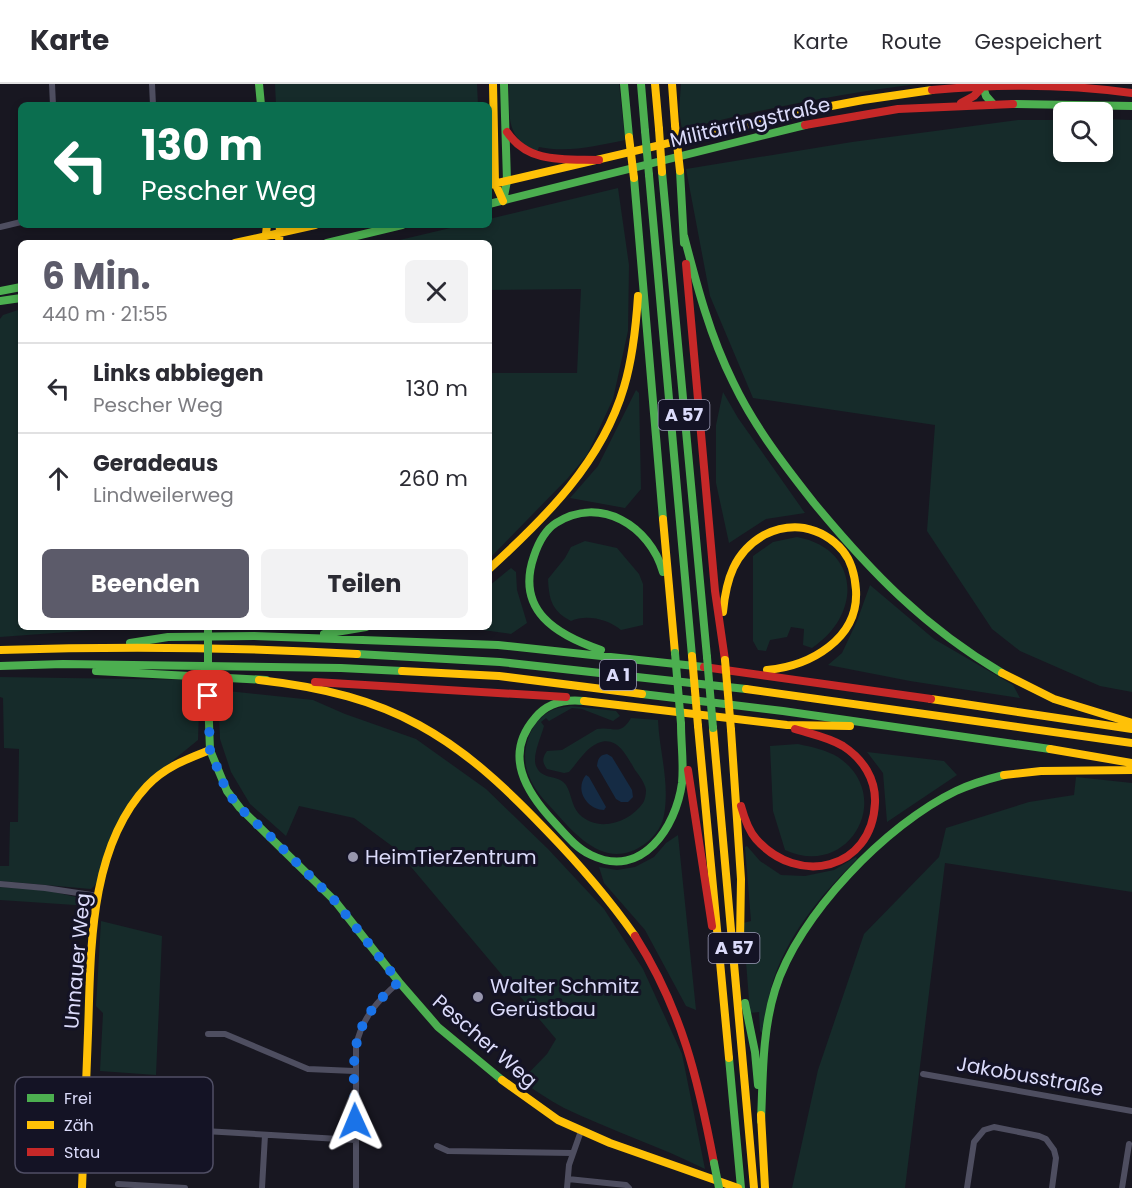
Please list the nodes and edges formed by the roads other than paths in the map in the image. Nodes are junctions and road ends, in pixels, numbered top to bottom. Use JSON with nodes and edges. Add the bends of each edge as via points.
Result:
{"nodes":[{"id":1,"x":52,"y":84,"type":"edge"},
{"id":2,"x":152,"y":84,"type":"edge"},
{"id":3,"x":259,"y":84,"type":"edge"},
{"id":4,"x":493,"y":84,"type":"edge"},
{"id":5,"x":504,"y":84,"type":"edge"},
{"id":6,"x":624,"y":84,"type":"edge"},
{"id":7,"x":641,"y":84,"type":"edge"},
{"id":8,"x":655,"y":84,"type":"edge"},
{"id":9,"x":672,"y":84,"type":"edge"},
{"id":10,"x":983,"y":85,"type":"edge"},
{"id":11,"x":1022,"y":85,"type":"edge"},
{"id":12,"x":951,"y":86,"type":"edge"},
{"id":13,"x":1132,"y":93,"type":"edge"},
{"id":14,"x":53,"y":102,"type":"edge"},
{"id":15,"x":153,"y":102,"type":"edge"},
{"id":16,"x":261,"y":102,"type":"edge"},
{"id":17,"x":993,"y":104,"type":"junction"},
{"id":18,"x":958,"y":105,"type":"junction"},
{"id":19,"x":1132,"y":106,"type":"edge"},
{"id":20,"x":506,"y":129,"type":"junction"},
{"id":21,"x":493,"y":145,"type":"joint"},
{"id":22,"x":598,"y":160,"type":"junction"},
{"id":23,"x":507,"y":181,"type":"junction"},
{"id":24,"x":492,"y":184,"type":"edge"},
{"id":25,"x":503,"y":201,"type":"junction"},
{"id":26,"x":492,"y":203,"type":"edge"},
{"id":27,"x":18,"y":223,"type":"edge"},
{"id":28,"x":0,"y":227,"type":"edge"},
{"id":29,"x":390,"y":228,"type":"edge"},
{"id":30,"x":280,"y":229,"type":"edge"},
{"id":31,"x":684,"y":236,"type":"junction"},
{"id":32,"x":266,"y":240,"type":"edge"},
{"id":33,"x":340,"y":240,"type":"edge"},
{"id":34,"x":641,"y":263,"type":"junction"},
{"id":35,"x":18,"y":288,"type":"edge"},
{"id":36,"x":0,"y":291,"type":"edge"},
{"id":37,"x":18,"y":298,"type":"edge"},
{"id":38,"x":0,"y":301,"type":"edge"},
{"id":39,"x":492,"y":566,"type":"edge"},
{"id":40,"x":671,"y":606,"type":"junction"},
{"id":41,"x":208,"y":630,"type":"edge"},
{"id":42,"x":346,"y":630,"type":"edge"},
{"id":43,"x":722,"y":631,"type":"junction"},
{"id":44,"x":287,"y":637,"type":"junction"},
{"id":45,"x":100,"y":647,"type":"junction"},
{"id":46,"x":0,"y":650,"type":"edge"},
{"id":47,"x":618,"y":656,"type":"junction"},
{"id":48,"x":63,"y":664,"type":"junction"},
{"id":49,"x":0,"y":666,"type":"edge"},
{"id":50,"x":740,"y":671,"type":"junction"},
{"id":51,"x":259,"y":680,"type":"junction"},
{"id":52,"x":665,"y":710,"type":"junction"},
{"id":53,"x":742,"y":719,"type":"junction"},
{"id":54,"x":1132,"y":723,"type":"edge"},
{"id":55,"x":681,"y":724,"type":"junction"},
{"id":56,"x":899,"y":728,"type":"junction"},
{"id":57,"x":1132,"y":729,"type":"edge"},
{"id":58,"x":1132,"y":743,"type":"edge"},
{"id":59,"x":210,"y":750,"type":"junction"},
{"id":60,"x":1132,"y":764,"type":"edge"},
{"id":61,"x":1132,"y":770,"type":"edge"},
{"id":62,"x":735,"y":775,"type":"junction"},
{"id":63,"x":0,"y":884,"type":"edge"},
{"id":64,"x":98,"y":896,"type":"junction"},
{"id":65,"x":720,"y":962,"type":"junction"},
{"id":66,"x":399,"y":982,"type":"junction"},
{"id":67,"x":208,"y":1034,"type":"dead end"},
{"id":68,"x":354,"y":1071,"type":"junction"},
{"id":69,"x":923,"y":1074,"type":"dead end"},
{"id":70,"x":86,"y":1077,"type":"edge"},
{"id":71,"x":1132,"y":1111,"type":"edge"},
{"id":72,"x":761,"y":1121,"type":"junction"},
{"id":73,"x":581,"y":1131,"type":"junction"},
{"id":74,"x":213,"y":1132,"type":"edge"},
{"id":75,"x":265,"y":1135,"type":"junction"},
{"id":76,"x":356,"y":1140,"type":"junction"},
{"id":77,"x":1129,"y":1144,"type":"dead end"},
{"id":78,"x":437,"y":1146,"type":"dead end"},
{"id":79,"x":572,"y":1153,"type":"junction"},
{"id":80,"x":82,"y":1173,"type":"edge"},
{"id":81,"x":568,"y":1179,"type":"junction"},
{"id":82,"x":118,"y":1184,"type":"dead end"},
{"id":83,"x":82,"y":1188,"type":"edge"},
{"id":84,"x":185,"y":1188,"type":"edge"},
{"id":85,"x":262,"y":1188,"type":"edge"},
{"id":86,"x":356,"y":1188,"type":"edge"},
{"id":87,"x":567,"y":1188,"type":"edge"},
{"id":88,"x":629,"y":1188,"type":"edge"},
{"id":89,"x":719,"y":1188,"type":"edge"},
{"id":90,"x":739,"y":1188,"type":"edge"},
{"id":91,"x":754,"y":1188,"type":"edge"},
{"id":92,"x":765,"y":1188,"type":"edge"},
{"id":93,"x":967,"y":1188,"type":"edge"},
{"id":94,"x":1052,"y":1188,"type":"edge"},
{"id":95,"x":1122,"y":1188,"type":"edge"}],
"edges":[{"from":1,"to":14,"type":"street"},
{"from":2,"to":15,"type":"street"},
{"from":3,"to":16,"type":"main road"},
{"from":4,"to":21,"type":"main road"},
{"from":5,"to":20,"type":"main road"},
{"from":6,"to":34,"type":"main road","bridge":true},
{"from":7,"to":65,"type":"main road","number":"A 57","bridge":true},
{"from":8,"to":91,"type":"main road","number":"A 57","bridge":true},
{"from":9,"to":31,"type":"main road","bridge":true},
{"from":10,"to":11,"type":"main road","name":"Militärringstraße"},
{"from":10,"to":12,"type":"main road","name":"Militärringstraße"},
{"from":10,"to":17,"type":"main road"},
{"from":10,"to":18,"type":"main road"},
{"from":11,"to":13,"type":"main road","name":"Militärringstraße"},
{"from":12,"to":22,"type":"main road","name":"Militärringstraße","via":[[814,108]]},
{"from":17,"to":18,"type":"main road","name":"Militärringstraße"},
{"from":17,"to":19,"type":"main road","name":"Militärringstraße"},
{"from":18,"to":25,"type":"main road","name":"Militärringstraße","via":[[835,119]]},
{"from":20,"to":22,"type":"main road","via":[[518,147],[533,155]]},
{"from":20,"to":23,"type":"main road"},
{"from":21,"to":24,"type":"main road"},
{"from":22,"to":23,"type":"main road","name":"Militärringstraße"},
{"from":23,"to":24,"type":"main road","name":"Militärringstraße"},
{"from":23,"to":25,"type":"main road"},
{"from":24,"to":25,"type":"main road"},
{"from":25,"to":26,"type":"main road","name":"Militärringstraße"},
{"from":27,"to":28,"type":"street"},
{"from":29,"to":33,"type":"main road"},
{"from":30,"to":32,"type":"main road"},
{"from":31,"to":43,"type":"main road","via":[[715,591]]},
{"from":31,"to":54,"type":"main road","via":[[702,304],[743,403],[795,478],[889,588],[944,634],[1005,674],[1051,698]]},
{"from":34,"to":39,"type":"main road","via":[[635,334],[621,399],[609,426],[567,490]]},
{"from":34,"to":40,"type":"main road"},
{"from":35,"to":36,"type":"main road"},
{"from":37,"to":38,"type":"main road"},
{"from":40,"to":47,"type":"main road","via":[[656,550],[635,527],[602,513],[556,523],[544,534],[528,578],[536,608],[562,634]]},
{"from":40,"to":55,"type":"main road","bridge":true},
{"from":41,"to":59,"type":"main road","name":"Pescher Weg","bridge":true},
{"from":42,"to":44,"type":"main road"},
{"from":43,"to":50,"type":"main road","via":[[730,572],[745,548],[762,536],[782,528],[811,530],[825,535],[849,560],[858,586],[856,601],[853,616],[838,639],[815,657],[789,668]]},
{"from":43,"to":62,"type":"main road","bridge":true},
{"from":44,"to":45,"type":"main road","via":[[168,637]]},
{"from":44,"to":47,"type":"main road","via":[[498,645]]},
{"from":45,"to":46,"type":"main road","number":"A 1"},
{"from":45,"to":58,"type":"main road","number":"A 1","via":[[304,651],[500,662],[788,694]]},
{"from":47,"to":50,"type":"main road"},
{"from":48,"to":49,"type":"main road","number":"A 1"},
{"from":48,"to":51,"type":"main road","via":[[100,671]]},
{"from":48,"to":56,"type":"main road","number":"A 1","via":[[341,668],[499,676]]},
{"from":50,"to":57,"type":"main road"},
{"from":51,"to":52,"type":"main road","via":[[568,697]]},
{"from":51,"to":89,"type":"main road","bridge":true,"via":[[340,693],[412,720],[472,758],[563,847],[647,955],[674,1009],[689,1054]]},
{"from":52,"to":53,"type":"main road"},
{"from":52,"to":55,"type":"main road","via":[[560,701],[538,712],[529,724],[519,750],[522,780],[537,804],[584,851],[612,861],[627,860],[658,842],[680,794]]},
{"from":53,"to":56,"type":"main road"},
{"from":53,"to":62,"type":"main road","via":[[831,740],[858,758],[875,790],[873,825],[863,842],[842,861],[815,868],[791,866],[778,860],[754,838],[740,806]]},
{"from":55,"to":65,"type":"main road"},
{"from":56,"to":60,"type":"main road","number":"A 1"},
{"from":59,"to":64,"type":"main road","name":"Unnauer Weg","via":[[163,772],[137,799],[116,839]]},
{"from":59,"to":66,"type":"main road","name":"Pescher Weg","via":[[227,792],[240,808],[335,901]]},
{"from":61,"to":72,"type":"main road","via":[[1017,773],[986,779],[924,810],[860,862],[805,928],[776,986],[766,1037]]},
{"from":62,"to":72,"type":"main road","via":[[745,1008]]},
{"from":63,"to":64,"type":"street"},
{"from":64,"to":70,"type":"main road","name":"Unnauer Weg","via":[[92,932]]},
{"from":65,"to":90,"type":"main road","number":"A 57"},
{"from":66,"to":68,"type":"street","via":[[375,1004],[364,1021]]},
{"from":66,"to":73,"type":"main road","name":"Pescher Weg","via":[[438,1027],[491,1073],[543,1111]]},
{"from":67,"to":68,"type":"street","via":[[225,1034],[308,1069]]},
{"from":68,"to":76,"type":"street"},
{"from":69,"to":71,"type":"street","name":"Jakobusstraße"},
{"from":72,"to":92,"type":"main road"},
{"from":73,"to":79,"type":"street"},
{"from":73,"to":90,"type":"main road","name":"Pescher Weg"},
{"from":74,"to":75,"type":"street"},
{"from":75,"to":76,"type":"street"},
{"from":75,"to":85,"type":"street"},
{"from":76,"to":86,"type":"street"},
{"from":77,"to":95,"type":"street"},
{"from":78,"to":79,"type":"street","via":[[448,1151]]},
{"from":79,"to":81,"type":"street"},
{"from":80,"to":83,"type":"main road","name":"Unnauer Weg"},
{"from":81,"to":87,"type":"street"},
{"from":81,"to":88,"type":"street"},
{"from":82,"to":84,"type":"street"},
{"from":93,"to":94,"type":"street","via":[[974,1142],[984,1130],[994,1127],[1046,1139],[1056,1158]]}]}
